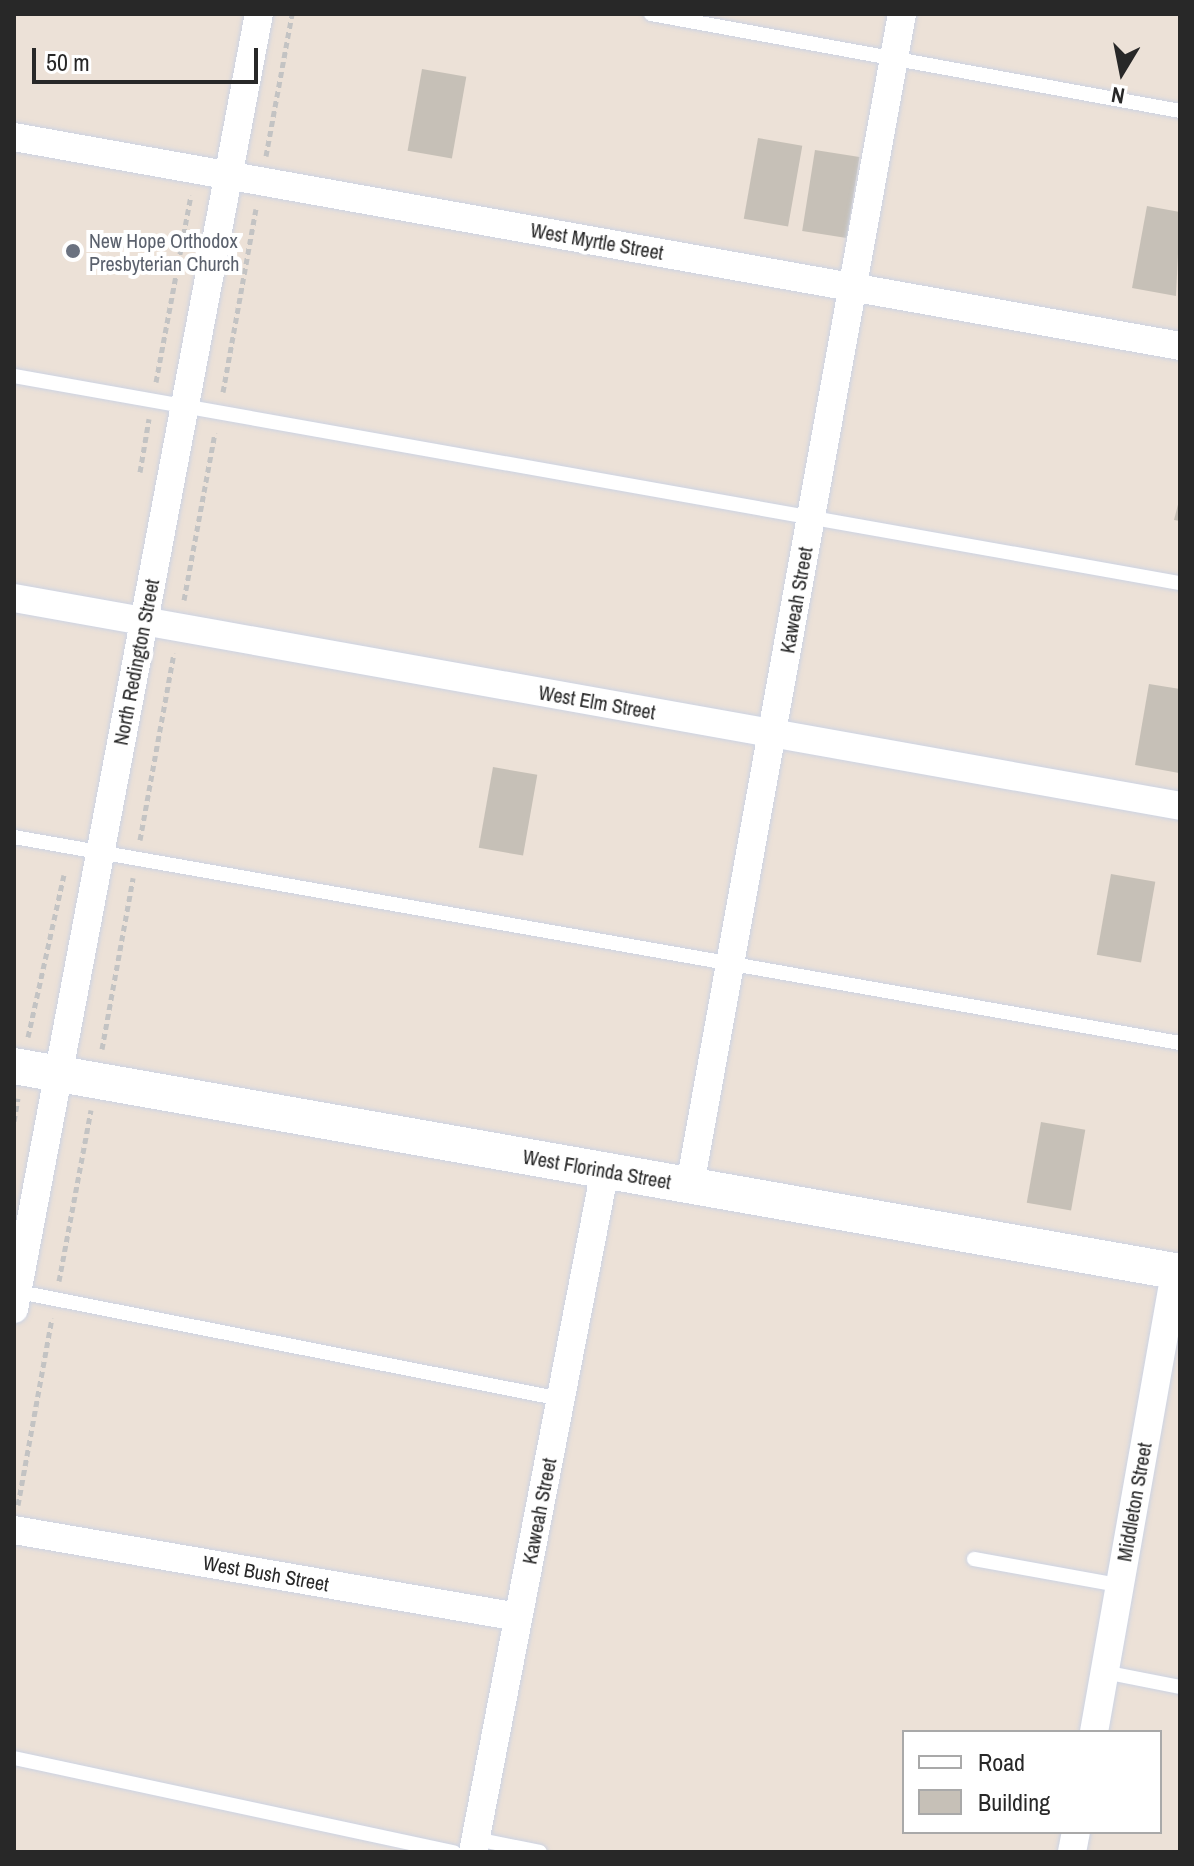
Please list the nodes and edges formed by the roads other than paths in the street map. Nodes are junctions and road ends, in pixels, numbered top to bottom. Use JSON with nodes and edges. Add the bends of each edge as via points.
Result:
{"nodes":[{"id":1,"x":259,"y":14,"type":"edge"},
{"id":2,"x":651,"y":14,"type":"edge"},
{"id":3,"x":902,"y":14,"type":"edge"},
{"id":4,"x":894,"y":59,"type":"junction"},
{"id":5,"x":1180,"y":111,"type":"edge"},
{"id":6,"x":14,"y":137,"type":"edge"},
{"id":7,"x":227,"y":175,"type":"junction"},
{"id":8,"x":853,"y":287,"type":"junction"},
{"id":9,"x":1180,"y":346,"type":"edge"},
{"id":10,"x":14,"y":376,"type":"edge"},
{"id":11,"x":185,"y":401,"type":"junction"},
{"id":12,"x":811,"y":517,"type":"junction"},
{"id":13,"x":1180,"y":583,"type":"edge"},
{"id":14,"x":14,"y":598,"type":"edge"},
{"id":15,"x":143,"y":621,"type":"junction"},
{"id":16,"x":772,"y":733,"type":"junction"},
{"id":17,"x":1180,"y":806,"type":"edge"},
{"id":18,"x":14,"y":837,"type":"edge"},
{"id":19,"x":100,"y":856,"type":"junction"},
{"id":20,"x":730,"y":967,"type":"junction"},
{"id":21,"x":1180,"y":1043,"type":"edge"},
{"id":22,"x":18,"y":1067,"type":"edge"},
{"id":23,"x":59,"y":1074,"type":"junction"},
{"id":24,"x":605,"y":1170,"type":"junction"},
{"id":25,"x":690,"y":1185,"type":"junction"},
{"id":26,"x":1178,"y":1272,"type":"edge"},
{"id":27,"x":15,"y":1297,"type":"edge"},
{"id":28,"x":561,"y":1399,"type":"junction"},
{"id":29,"x":15,"y":1520,"type":"edge"},
{"id":30,"x":974,"y":1559,"type":"dead end"},
{"id":31,"x":1119,"y":1585,"type":"junction"},
{"id":32,"x":518,"y":1617,"type":"junction"},
{"id":33,"x":1104,"y":1672,"type":"junction"},
{"id":34,"x":1180,"y":1687,"type":"edge"},
{"id":35,"x":1094,"y":1730,"type":"edge"},
{"id":36,"x":14,"y":1758,"type":"edge"},
{"id":37,"x":468,"y":1848,"type":"edge"},
{"id":38,"x":540,"y":1852,"type":"edge"}],
"edges":[{"from":1,"to":7,"type":"street","name":"North Redington Street"},
{"from":2,"to":4,"type":"lane"},
{"from":3,"to":4,"type":"street","name":"Kaweah Street"},
{"from":4,"to":5,"type":"lane"},
{"from":4,"to":8,"type":"street","name":"Kaweah Street"},
{"from":6,"to":7,"type":"street","name":"West Myrtle Street"},
{"from":7,"to":8,"type":"street","name":"West Myrtle Street"},
{"from":7,"to":11,"type":"street","name":"North Redington Street"},
{"from":8,"to":9,"type":"street","name":"West Myrtle Street"},
{"from":8,"to":12,"type":"street","name":"Kaweah Street"},
{"from":10,"to":11,"type":"lane"},
{"from":11,"to":12,"type":"lane"},
{"from":11,"to":15,"type":"street","name":"North Redington Street"},
{"from":12,"to":13,"type":"lane"},
{"from":12,"to":16,"type":"street","name":"Kaweah Street"},
{"from":14,"to":15,"type":"street","name":"West Elm Street"},
{"from":15,"to":16,"type":"street","name":"West Elm Street"},
{"from":15,"to":19,"type":"street","name":"North Redington Street"},
{"from":16,"to":17,"type":"street","name":"West Elm Street"},
{"from":16,"to":20,"type":"street","name":"Kaweah Street"},
{"from":18,"to":19,"type":"lane"},
{"from":19,"to":20,"type":"lane","via":[[137,858]]},
{"from":19,"to":23,"type":"street","name":"North Redington Street"},
{"from":20,"to":21,"type":"lane"},
{"from":20,"to":25,"type":"street","name":"Kaweah Street"},
{"from":22,"to":23,"type":"street","name":"West Florinda Street"},
{"from":23,"to":24,"type":"street","name":"West Florinda Street"},
{"from":23,"to":27,"type":"street","name":"North Redington Street"},
{"from":24,"to":25,"type":"street","name":"West Florinda Street"},
{"from":24,"to":28,"type":"street","name":"Kaweah Street"},
{"from":25,"to":26,"type":"street","name":"West Florinda Street"},
{"from":26,"to":31,"type":"street","name":"Middleton Street"},
{"from":27,"to":28,"type":"lane","via":[[56,1298]]},
{"from":28,"to":32,"type":"street","name":"Kaweah Street"},
{"from":29,"to":32,"type":"street","name":"West Bush Street"},
{"from":30,"to":31,"type":"lane"},
{"from":31,"to":33,"type":"street","name":"Middleton Street"},
{"from":32,"to":37,"type":"street","name":"Kaweah Street"},
{"from":33,"to":34,"type":"lane"},
{"from":33,"to":35,"type":"street","name":"Middleton Street"},
{"from":36,"to":37,"type":"lane"},
{"from":37,"to":38,"type":"lane"}]}
